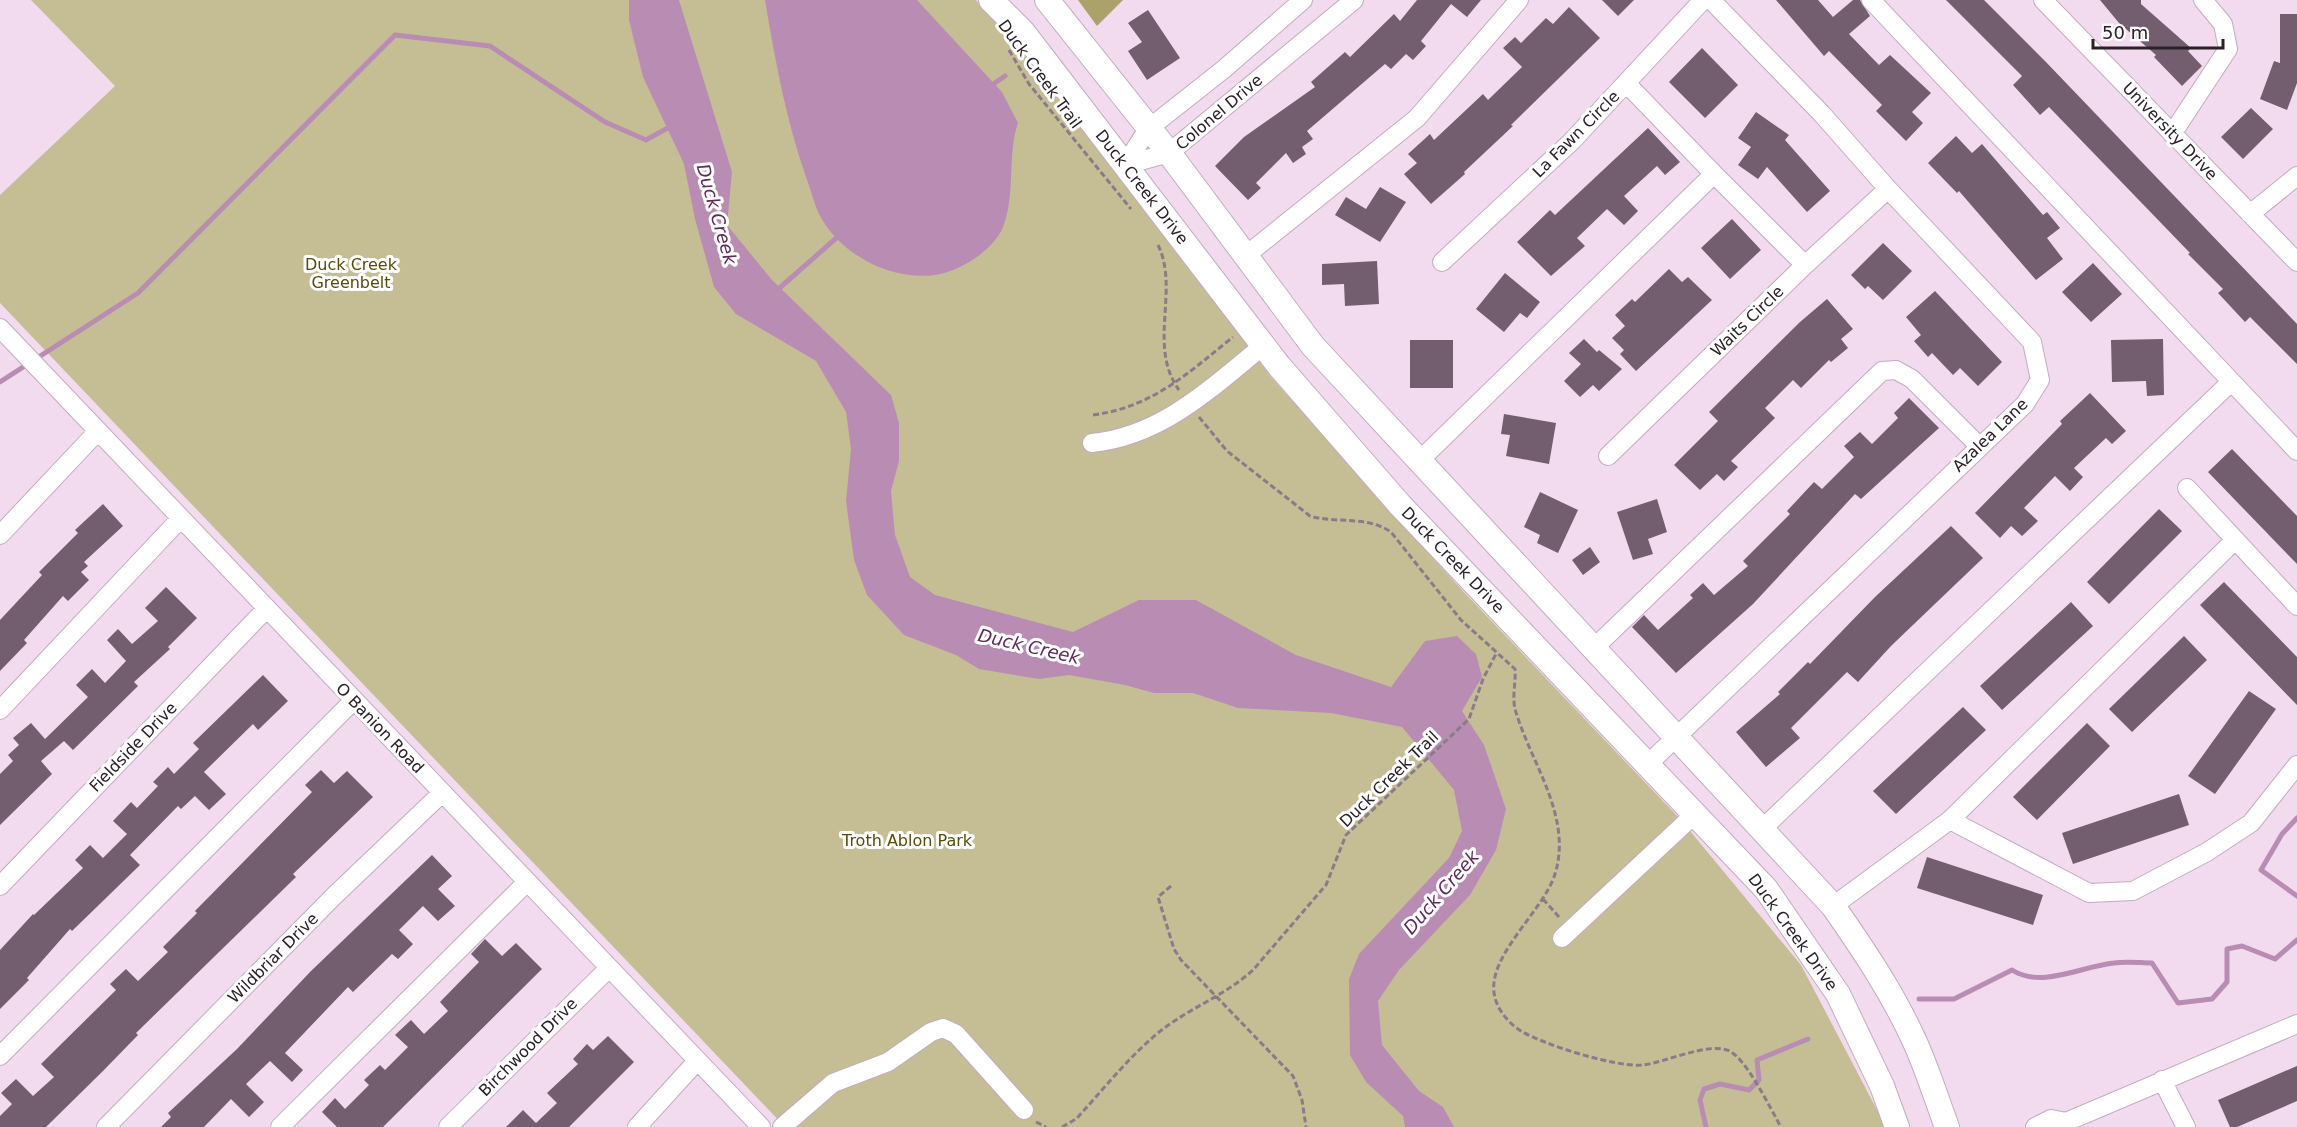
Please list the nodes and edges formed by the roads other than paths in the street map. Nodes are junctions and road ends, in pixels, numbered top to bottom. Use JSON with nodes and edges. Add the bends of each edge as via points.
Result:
{"nodes":[{"id":1,"x":991,"y":0,"type":"edge"},
{"id":2,"x":1047,"y":0,"type":"edge"},
{"id":3,"x":1303,"y":0,"type":"edge"},
{"id":4,"x":1354,"y":0,"type":"edge"},
{"id":5,"x":1519,"y":0,"type":"edge"},
{"id":6,"x":1703,"y":0,"type":"edge"},
{"id":7,"x":1712,"y":0,"type":"edge"},
{"id":8,"x":1871,"y":0,"type":"edge"},
{"id":9,"x":2043,"y":0,"type":"edge"},
{"id":10,"x":2203,"y":0,"type":"edge"},
{"id":11,"x":1626,"y":83,"type":"junction"},
{"id":12,"x":1148,"y":129,"type":"junction"},
{"id":13,"x":2172,"y":134,"type":"junction"},
{"id":14,"x":1169,"y":153,"type":"junction"},
{"id":15,"x":1125,"y":165,"type":"junction"},
{"id":16,"x":1714,"y":174,"type":"junction"},
{"id":17,"x":2297,"y":176,"type":"edge"},
{"id":18,"x":1888,"y":189,"type":"junction"},
{"id":19,"x":2250,"y":214,"type":"junction"},
{"id":20,"x":1244,"y":257,"type":"junction"},
{"id":21,"x":1442,"y":262,"type":"dead end"},
{"id":22,"x":2297,"y":262,"type":"edge"},
{"id":23,"x":1805,"y":265,"type":"junction"},
{"id":24,"x":0,"y":328,"type":"edge"},
{"id":25,"x":1264,"y":345,"type":"junction"},
{"id":26,"x":2230,"y":382,"type":"junction"},
{"id":27,"x":98,"y":431,"type":"junction"},
{"id":28,"x":1092,"y":443,"type":"dead end"},
{"id":29,"x":1979,"y":446,"type":"junction"},
{"id":30,"x":2297,"y":451,"type":"edge"},
{"id":31,"x":1608,"y":456,"type":"dead end"},
{"id":32,"x":1418,"y":462,"type":"junction"},
{"id":33,"x":2187,"y":488,"type":"dead end"},
{"id":34,"x":181,"y":518,"type":"junction"},
{"id":35,"x":0,"y":535,"type":"edge"},
{"id":36,"x":2235,"y":540,"type":"junction"},
{"id":37,"x":2297,"y":606,"type":"edge"},
{"id":38,"x":267,"y":608,"type":"junction"},
{"id":39,"x":1593,"y":649,"type":"junction"},
{"id":40,"x":354,"y":700,"type":"junction"},
{"id":41,"x":0,"y":710,"type":"edge"},
{"id":42,"x":1678,"y":736,"type":"junction"},
{"id":43,"x":1648,"y":764,"type":"junction"},
{"id":44,"x":2297,"y":765,"type":"edge"},
{"id":45,"x":442,"y":793,"type":"junction"},
{"id":46,"x":1696,"y":813,"type":"junction"},
{"id":47,"x":1950,"y":820,"type":"junction"},
{"id":48,"x":1761,"y":830,"type":"junction"},
{"id":49,"x":527,"y":882,"type":"junction"},
{"id":50,"x":0,"y":886,"type":"edge"},
{"id":51,"x":1833,"y":906,"type":"junction"},
{"id":52,"x":1566,"y":934,"type":"road end"},
{"id":53,"x":609,"y":968,"type":"junction"},
{"id":54,"x":2297,"y":1024,"type":"edge"},
{"id":55,"x":0,"y":1056,"type":"edge"},
{"id":56,"x":697,"y":1061,"type":"junction"},
{"id":57,"x":2162,"y":1080,"type":"junction"},
{"id":58,"x":1024,"y":1110,"type":"dead end"},
{"id":59,"x":2065,"y":1124,"type":"edge"},
{"id":60,"x":106,"y":1127,"type":"edge"},
{"id":61,"x":280,"y":1127,"type":"edge"},
{"id":62,"x":448,"y":1127,"type":"edge"},
{"id":63,"x":637,"y":1127,"type":"edge"},
{"id":64,"x":760,"y":1127,"type":"edge"},
{"id":65,"x":782,"y":1127,"type":"edge"},
{"id":66,"x":1897,"y":1127,"type":"edge"},
{"id":67,"x":1947,"y":1127,"type":"edge"},
{"id":68,"x":2035,"y":1127,"type":"edge"},
{"id":69,"x":2186,"y":1127,"type":"edge"}],
"edges":[{"from":1,"to":15,"type":"main road","name":"Duck Creek Drive","via":[[1023,32]]},
{"from":2,"to":12,"type":"main road"},
{"from":3,"to":12,"type":"street","name":"Colonel Drive"},
{"from":4,"to":14,"type":"street","name":"Colonel Drive"},
{"from":5,"to":20,"type":"street","via":[[1417,118]]},
{"from":6,"to":11,"type":"street","name":"La Fawn Circle"},
{"from":7,"to":18,"type":"street","name":"Azalea Lane"},
{"from":8,"to":26,"type":"street"},
{"from":9,"to":13,"type":"street","name":"University Drive"},
{"from":10,"to":13,"type":"street","via":[[2223,24],[2228,49]]},
{"from":11,"to":16,"type":"street"},
{"from":11,"to":21,"type":"street","name":"La Fawn Circle","via":[[1572,141]]},
{"from":12,"to":14,"type":"main road"},
{"from":12,"to":15,"type":"street","name":"Colonel Drive"},
{"from":13,"to":19,"type":"street","name":"University Drive"},
{"from":14,"to":15,"type":"street","name":"Colonel Drive"},
{"from":14,"to":20,"type":"main road"},
{"from":15,"to":25,"type":"main road","name":"Duck Creek Drive"},
{"from":16,"to":23,"type":"street"},
{"from":16,"to":32,"type":"street"},
{"from":17,"to":19,"type":"street"},
{"from":18,"to":23,"type":"street","name":"Waits Circle"},
{"from":18,"to":29,"type":"street","name":"Azalea Lane","via":[[2032,342],[2040,380],[2025,404]]},
{"from":19,"to":22,"type":"street","name":"University Drive"},
{"from":20,"to":32,"type":"main road","via":[[1313,346]]},
{"from":23,"to":31,"type":"street","name":"Waits Circle"},
{"from":24,"to":27,"type":"street","name":"O Banion Road"},
{"from":25,"to":28,"type":"street","via":[[1190,405],[1143,432]]},
{"from":25,"to":43,"type":"main road","name":"Duck Creek Drive","via":[[1400,505]]},
{"from":26,"to":30,"type":"street"},
{"from":26,"to":48,"type":"street"},
{"from":27,"to":34,"type":"street","name":"O Banion Road"},
{"from":27,"to":35,"type":"street"},
{"from":29,"to":39,"type":"street","via":[[1912,379],[1896,370],[1882,371]]},
{"from":29,"to":42,"type":"street","name":"Azalea Lane"},
{"from":32,"to":39,"type":"main road"},
{"from":33,"to":36,"type":"street"},
{"from":34,"to":38,"type":"street","name":"O Banion Road"},
{"from":34,"to":41,"type":"street"},
{"from":36,"to":37,"type":"street"},
{"from":36,"to":47,"type":"street"},
{"from":38,"to":40,"type":"street","name":"O Banion Road"},
{"from":38,"to":50,"type":"street","name":"Fieldside Drive"},
{"from":39,"to":42,"type":"main road"},
{"from":40,"to":45,"type":"street","name":"O Banion Road"},
{"from":40,"to":55,"type":"street"},
{"from":42,"to":43,"type":"street","name":"Azalea Lane"},
{"from":42,"to":48,"type":"main road"},
{"from":43,"to":46,"type":"main road","name":"Duck Creek Drive"},
{"from":44,"to":47,"type":"street","via":[[2251,823],[2207,852],[2133,891],[2089,893]]},
{"from":45,"to":49,"type":"street","name":"O Banion Road"},
{"from":45,"to":60,"type":"street","name":"Wildbriar Drive","via":[[334,896]]},
{"from":46,"to":52,"type":"street"},
{"from":46,"to":66,"type":"main road","name":"Duck Creek Drive","via":[[1766,889],[1838,994]]},
{"from":47,"to":51,"type":"street"},
{"from":48,"to":51,"type":"main road"},
{"from":49,"to":53,"type":"street","name":"O Banion Road"},
{"from":49,"to":61,"type":"street"},
{"from":51,"to":67,"type":"main road","via":[[1894,1000]]},
{"from":53,"to":56,"type":"street","name":"O Banion Road"},
{"from":53,"to":62,"type":"street","name":"Birchwood Drive"},
{"from":54,"to":57,"type":"street"},
{"from":56,"to":63,"type":"street"},
{"from":56,"to":64,"type":"street","name":"O Banion Road"},
{"from":57,"to":59,"type":"street"},
{"from":57,"to":69,"type":"street"},
{"from":58,"to":65,"type":"street","via":[[956,1034],[943,1028],[888,1062],[832,1083]]},
{"from":59,"to":68,"type":"street","via":[[2051,1119]]}]}
